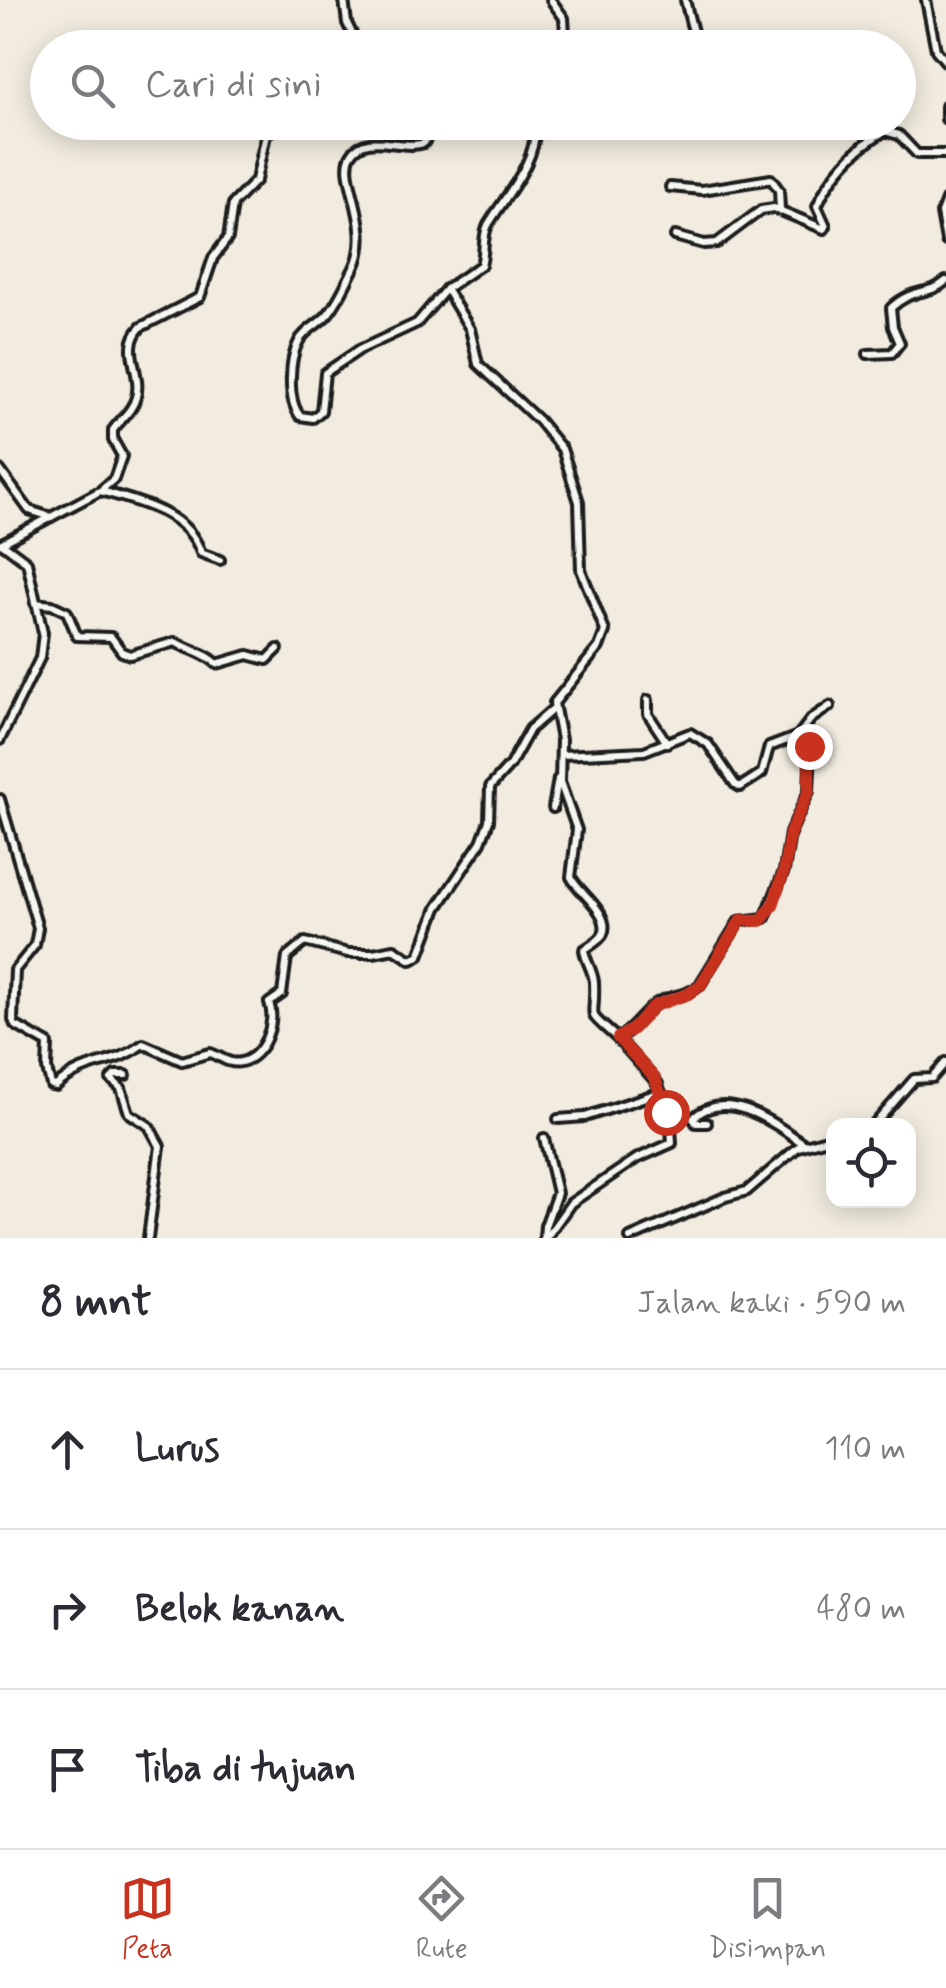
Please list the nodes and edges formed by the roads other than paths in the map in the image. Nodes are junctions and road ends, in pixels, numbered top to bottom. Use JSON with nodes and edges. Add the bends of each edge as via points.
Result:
{"nodes":[{"id":1,"x":344,"y":0,"type":"edge"},
{"id":2,"x":551,"y":0,"type":"edge"},
{"id":3,"x":685,"y":0,"type":"edge"},
{"id":4,"x":926,"y":0,"type":"edge"},
{"id":5,"x":350,"y":30,"type":"edge"},
{"id":6,"x":565,"y":30,"type":"edge"},
{"id":7,"x":692,"y":30,"type":"edge"},
{"id":8,"x":946,"y":62,"type":"edge"},
{"id":9,"x":946,"y":106,"type":"edge"},
{"id":10,"x":946,"y":119,"type":"edge"},
{"id":11,"x":265,"y":140,"type":"edge"},
{"id":12,"x":426,"y":140,"type":"edge"},
{"id":13,"x":535,"y":140,"type":"edge"},
{"id":14,"x":873,"y":140,"type":"edge"},
{"id":15,"x":902,"y":140,"type":"edge"},
{"id":16,"x":946,"y":154,"type":"edge"},
{"id":17,"x":670,"y":187,"type":"dead end"},
{"id":18,"x":946,"y":200,"type":"edge"},
{"id":19,"x":780,"y":208,"type":"junction"},
{"id":20,"x":675,"y":236,"type":"dead end"},
{"id":21,"x":946,"y":242,"type":"edge"},
{"id":22,"x":946,"y":281,"type":"edge"},
{"id":23,"x":446,"y":289,"type":"junction"},
{"id":24,"x":868,"y":354,"type":"dead end"},
{"id":25,"x":0,"y":470,"type":"edge"},
{"id":26,"x":100,"y":490,"type":"junction"},
{"id":27,"x":52,"y":517,"type":"junction"},
{"id":28,"x":1,"y":544,"type":"edge"},
{"id":29,"x":220,"y":560,"type":"dead end"},
{"id":30,"x":35,"y":604,"type":"junction"},
{"id":31,"x":278,"y":649,"type":"dead end"},
{"id":32,"x":648,"y":700,"type":"dead end"},
{"id":33,"x":830,"y":706,"type":"dead end"},
{"id":34,"x":553,"y":710,"type":"junction"},
{"id":35,"x":799,"y":735,"type":"junction"},
{"id":36,"x":0,"y":740,"type":"edge"},
{"id":37,"x":667,"y":743,"type":"junction"},
{"id":38,"x":560,"y":755,"type":"junction"},
{"id":39,"x":560,"y":773,"type":"junction"},
{"id":40,"x":0,"y":799,"type":"edge"},
{"id":41,"x":553,"y":808,"type":"dead end"},
{"id":42,"x":618,"y":1038,"type":"junction"},
{"id":43,"x":946,"y":1062,"type":"edge"},
{"id":44,"x":126,"y":1076,"type":"dead end"},
{"id":45,"x":661,"y":1092,"type":"junction"},
{"id":46,"x":877,"y":1118,"type":"edge"},
{"id":47,"x":558,"y":1119,"type":"dead end"},
{"id":48,"x":707,"y":1123,"type":"dead end"},
{"id":49,"x":544,"y":1138,"type":"dead end"},
{"id":50,"x":826,"y":1139,"type":"edge"},
{"id":51,"x":804,"y":1144,"type":"junction"},
{"id":52,"x":148,"y":1238,"type":"edge"},
{"id":53,"x":545,"y":1238,"type":"edge"},
{"id":54,"x":630,"y":1238,"type":"edge"}],
"edges":[{"from":1,"to":5,"type":"street"},
{"from":2,"to":6,"type":"street"},
{"from":3,"to":7,"type":"street"},
{"from":4,"to":8,"type":"street","via":[[936,50]]},
{"from":9,"to":10,"type":"street"},
{"from":11,"to":26,"type":"street","via":[[258,176],[232,204],[228,238],[212,258],[200,296],[134,334],[130,350],[138,392],[113,430],[122,456],[119,470]]},
{"from":12,"to":23,"type":"street","via":[[369,143],[349,159],[360,252],[332,309],[303,334],[294,352],[296,413],[318,416],[326,374],[417,323]]},
{"from":13,"to":23,"type":"street","via":[[485,232],[482,262]]},
{"from":14,"to":19,"type":"street","via":[[826,188],[817,206],[826,228]]},
{"from":15,"to":16,"type":"street","via":[[916,154]]},
{"from":17,"to":19,"type":"street","via":[[702,190],[771,179]]},
{"from":18,"to":21,"type":"street","via":[[940,213]]},
{"from":19,"to":20,"type":"street","via":[[761,210],[713,244]]},
{"from":22,"to":24,"type":"street","via":[[905,294],[891,308],[900,343],[892,353]]},
{"from":23,"to":34,"type":"street","via":[[474,340],[478,364],[560,444],[578,494],[580,562],[605,630]]},
{"from":25,"to":27,"type":"street","via":[[29,510]]},
{"from":26,"to":27,"type":"street"},
{"from":26,"to":29,"type":"street","via":[[163,510],[201,553]]},
{"from":27,"to":28,"type":"street"},
{"from":28,"to":30,"type":"street","via":[[27,562]]},
{"from":30,"to":31,"type":"street","via":[[62,608],[75,635],[112,637],[126,654],[176,642],[219,664],[244,655],[266,660]]},
{"from":30,"to":36,"type":"street","via":[[40,658]]},
{"from":32,"to":37,"type":"street","via":[[648,714]]},
{"from":33,"to":35,"type":"street"},
{"from":34,"to":38,"type":"street"},
{"from":34,"to":40,"type":"street","via":[[530,729],[489,789],[481,842],[438,908],[416,959],[391,948],[357,953],[300,944],[287,957],[282,994],[269,1002],[274,1017],[268,1032],[240,1063],[210,1053],[182,1061],[143,1044],[52,1085],[48,1044],[13,1020],[15,970],[35,946],[38,928]]},
{"from":35,"to":37,"type":"street","via":[[770,747],[762,773],[740,787],[701,738],[690,733]]},
{"from":35,"to":42,"type":"street","via":[[811,750],[809,791],[768,915],[758,922],[741,920],[700,986],[654,1006]]},
{"from":37,"to":38,"type":"street","via":[[639,752]]},
{"from":38,"to":39,"type":"street"},
{"from":39,"to":41,"type":"street"},
{"from":39,"to":42,"type":"street","via":[[577,830],[571,877],[604,927],[584,950],[594,982],[592,1013]]},
{"from":42,"to":45,"type":"street"},
{"from":43,"to":46,"type":"street","via":[[940,1072],[917,1078]]},
{"from":44,"to":52,"type":"street","via":[[111,1078],[129,1113],[150,1126],[160,1146]]},
{"from":45,"to":47,"type":"street","via":[[585,1118]]},
{"from":45,"to":53,"type":"street","via":[[672,1143],[636,1159],[572,1204]]},
{"from":48,"to":51,"type":"street","via":[[693,1118],[708,1107],[736,1107]]},
{"from":49,"to":53,"type":"street","via":[[557,1194]]},
{"from":50,"to":51,"type":"street"},
{"from":51,"to":54,"type":"street","via":[[748,1191]]}]}
